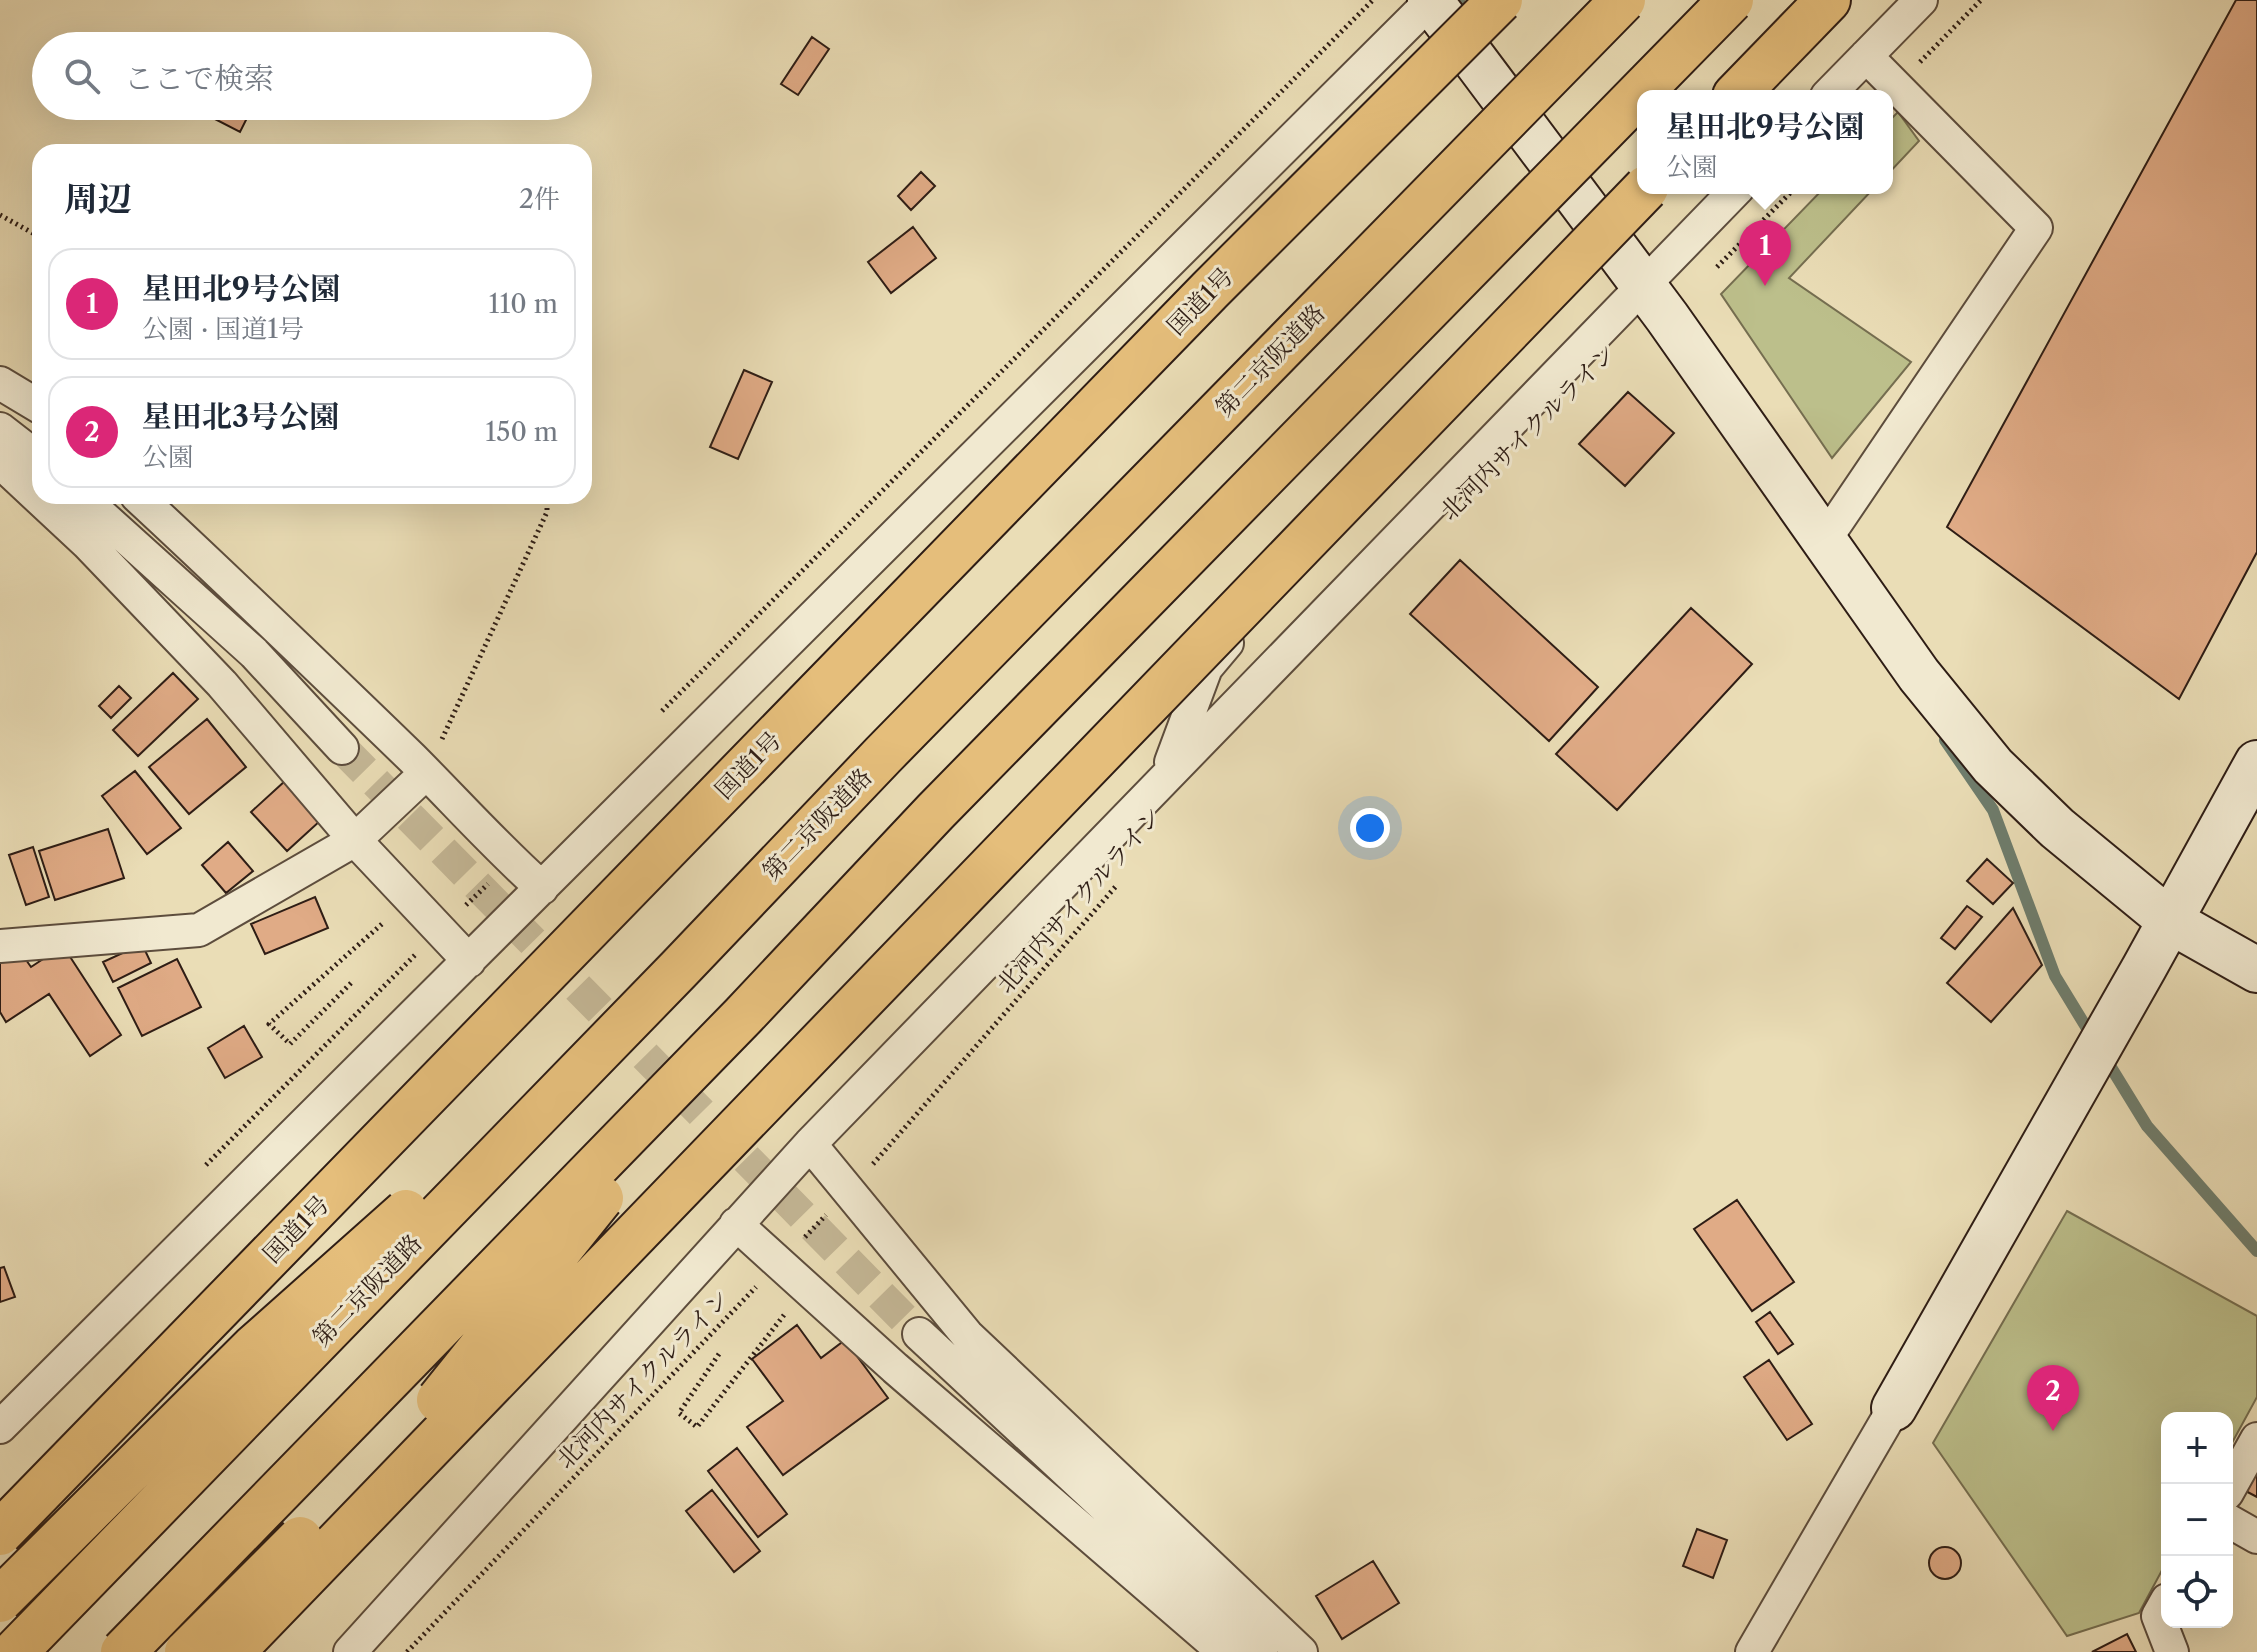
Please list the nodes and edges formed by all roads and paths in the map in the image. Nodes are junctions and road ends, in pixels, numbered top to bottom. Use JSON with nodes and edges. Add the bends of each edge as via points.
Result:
{"nodes":[{"id":1,"x":1373,"y":0,"type":"edge"},
{"id":2,"x":1431,"y":0,"type":"edge"},
{"id":3,"x":1500,"y":0,"type":"edge"},
{"id":4,"x":1623,"y":0,"type":"edge"},
{"id":5,"x":1731,"y":0,"type":"edge"},
{"id":6,"x":1828,"y":0,"type":"edge"},
{"id":7,"x":1921,"y":0,"type":"edge"},
{"id":8,"x":1981,"y":0,"type":"edge"},
{"id":9,"x":1866,"y":56,"type":"junction"},
{"id":10,"x":1918,"y":64,"type":"dead end"},
{"id":11,"x":1643,"y":90,"type":"edge"},
{"id":12,"x":1741,"y":90,"type":"edge"},
{"id":13,"x":1833,"y":90,"type":"edge"},
{"id":14,"x":1637,"y":96,"type":"edge"},
{"id":15,"x":1640,"y":194,"type":"edge"},
{"id":16,"x":1734,"y":194,"type":"edge"},
{"id":17,"x":1788,"y":194,"type":"edge"},
{"id":18,"x":0,"y":215,"type":"edge"},
{"id":19,"x":32,"y":233,"type":"edge"},
{"id":20,"x":1654,"y":302,"type":"junction"},
{"id":21,"x":0,"y":383,"type":"edge"},
{"id":22,"x":32,"y":402,"type":"edge"},
{"id":23,"x":0,"y":429,"type":"edge"},
{"id":24,"x":32,"y":454,"type":"edge"},
{"id":25,"x":0,"y":462,"type":"edge"},
{"id":26,"x":32,"y":492,"type":"edge"},
{"id":27,"x":1346,"y":498,"type":"junction"},
{"id":28,"x":45,"y":504,"type":"edge"},
{"id":29,"x":89,"y":504,"type":"edge"},
{"id":30,"x":146,"y":504,"type":"edge"},
{"id":31,"x":547,"y":504,"type":"edge"},
{"id":32,"x":1824,"y":541,"type":"junction"},
{"id":33,"x":657,"y":716,"type":"dead end"},
{"id":34,"x":342,"y":748,"type":"tunnel mouth"},
{"id":35,"x":2257,"y":763,"type":"edge"},
{"id":36,"x":426,"y":773,"type":"junction"},
{"id":37,"x":1167,"y":774,"type":"junction"},
{"id":38,"x":355,"y":840,"type":"junction"},
{"id":39,"x":512,"y":861,"type":"junction"},
{"id":40,"x":1120,"y":881,"type":"dead end"},
{"id":41,"x":542,"y":888,"type":"junction"},
{"id":42,"x":2170,"y":921,"type":"junction"},
{"id":43,"x":384,"y":922,"type":"dead end"},
{"id":44,"x":440,"y":929,"type":"junction"},
{"id":45,"x":0,"y":946,"type":"edge"},
{"id":46,"x":469,"y":961,"type":"junction"},
{"id":47,"x":680,"y":968,"type":"junction"},
{"id":48,"x":2257,"y":970,"type":"edge"},
{"id":49,"x":351,"y":983,"type":"dead end"},
{"id":50,"x":743,"y":1016,"type":"junction"},
{"id":51,"x":810,"y":1144,"type":"junction"},
{"id":52,"x":202,"y":1169,"type":"dead end"},
{"id":53,"x":848,"y":1193,"type":"junction"},
{"id":54,"x":736,"y":1224,"type":"junction"},
{"id":55,"x":778,"y":1264,"type":"junction"},
{"id":56,"x":788,"y":1311,"type":"dead end"},
{"id":57,"x":919,"y":1334,"type":"tunnel mouth"},
{"id":58,"x":719,"y":1354,"type":"dead end"},
{"id":59,"x":1894,"y":1408,"type":"joint"},
{"id":60,"x":0,"y":1427,"type":"edge"},
{"id":61,"x":2257,"y":1439,"type":"edge"},
{"id":62,"x":2232,"y":1484,"type":"edge"},
{"id":63,"x":2233,"y":1523,"type":"edge"},
{"id":64,"x":0,"y":1533,"type":"edge"},
{"id":65,"x":2257,"y":1537,"type":"edge"},
{"id":66,"x":0,"y":1600,"type":"edge"},
{"id":67,"x":2163,"y":1628,"type":"edge"},
{"id":68,"x":15,"y":1652,"type":"edge"},
{"id":69,"x":123,"y":1652,"type":"edge"},
{"id":70,"x":187,"y":1652,"type":"edge"},
{"id":71,"x":232,"y":1652,"type":"edge"},
{"id":72,"x":350,"y":1652,"type":"edge"},
{"id":73,"x":407,"y":1652,"type":"edge"},
{"id":74,"x":1224,"y":1652,"type":"edge"},
{"id":75,"x":1261,"y":1652,"type":"edge"},
{"id":76,"x":1301,"y":1652,"type":"edge"},
{"id":77,"x":1752,"y":1652,"type":"edge"},
{"id":78,"x":2172,"y":1652,"type":"edge"}],
"edges":[{"from":1,"to":33,"type":"path"},
{"from":2,"to":20,"type":"street"},
{"from":2,"to":41,"type":"street"},
{"from":3,"to":64,"type":"highway","name":"国道1号","bridge":true,"via":[[1210,290]]},
{"from":4,"to":47,"type":"highway","name":"第二京阪道路","bridge":true},
{"from":5,"to":11,"type":"highway","bridge":true},
{"from":6,"to":12,"type":"highway"},
{"from":7,"to":9,"type":"street"},
{"from":8,"to":10,"type":"path"},
{"from":9,"to":13,"type":"street"},
{"from":9,"to":32,"type":"street","via":[[2036,228]]},
{"from":14,"to":50,"type":"highway","bridge":true,"via":[[935,812]]},
{"from":15,"to":27,"type":"highway","bridge":true},
{"from":16,"to":20,"type":"street"},
{"from":17,"to":20,"type":"path"},
{"from":18,"to":19,"type":"path"},
{"from":20,"to":32,"type":"street"},
{"from":20,"to":37,"type":"street"},
{"from":21,"to":22,"type":"street"},
{"from":23,"to":24,"type":"street"},
{"from":25,"to":26,"type":"street"},
{"from":27,"to":37,"type":"street","via":[[1206,668]]},
{"from":27,"to":71,"type":"highway","bridge":true},
{"from":28,"to":38,"type":"street","via":[[222,684]]},
{"from":29,"to":34,"type":"street","via":[[254,653]]},
{"from":30,"to":36,"type":"street"},
{"from":31,"to":36,"type":"path"},
{"from":32,"to":42,"type":"street","via":[[1919,675],[1993,766],[2057,828]]},
{"from":35,"to":42,"type":"street"},
{"from":36,"to":38,"type":"street"},
{"from":36,"to":39,"type":"street"},
{"from":37,"to":51,"type":"street"},
{"from":38,"to":44,"type":"street"},
{"from":38,"to":45,"type":"street","via":[[199,930]]},
{"from":39,"to":41,"type":"street"},
{"from":39,"to":44,"type":"path"},
{"from":40,"to":53,"type":"path","name":"北河内サイクルライン"},
{"from":41,"to":46,"type":"street"},
{"from":42,"to":48,"type":"street"},
{"from":42,"to":59,"type":"street"},
{"from":43,"to":49,"type":"path","via":[[269,1024],[290,1044]]},
{"from":44,"to":46,"type":"street"},
{"from":44,"to":52,"type":"path"},
{"from":46,"to":60,"type":"street"},
{"from":47,"to":66,"type":"highway","bridge":true,"via":[[253,1348]]},
{"from":47,"to":68,"type":"highway","name":"第二京阪道路","bridge":true},
{"from":50,"to":69,"type":"highway","bridge":true},
{"from":50,"to":70,"type":"highway","bridge":true,"via":[[450,1389]]},
{"from":51,"to":53,"type":"street"},
{"from":51,"to":54,"type":"street"},
{"from":53,"to":55,"type":"path","name":"北河内サイクルライン"},
{"from":53,"to":76,"type":"street","via":[[967,1335]]},
{"from":54,"to":55,"type":"street"},
{"from":54,"to":72,"type":"street"},
{"from":55,"to":73,"type":"path","name":"北河内サイクルライン"},
{"from":55,"to":74,"type":"street"},
{"from":56,"to":58,"type":"path","via":[[697,1427],[679,1413]]},
{"from":57,"to":75,"type":"street"},
{"from":59,"to":77,"type":"street"},
{"from":61,"to":62,"type":"street"},
{"from":63,"to":65,"type":"street"},
{"from":67,"to":78,"type":"street"}]}
